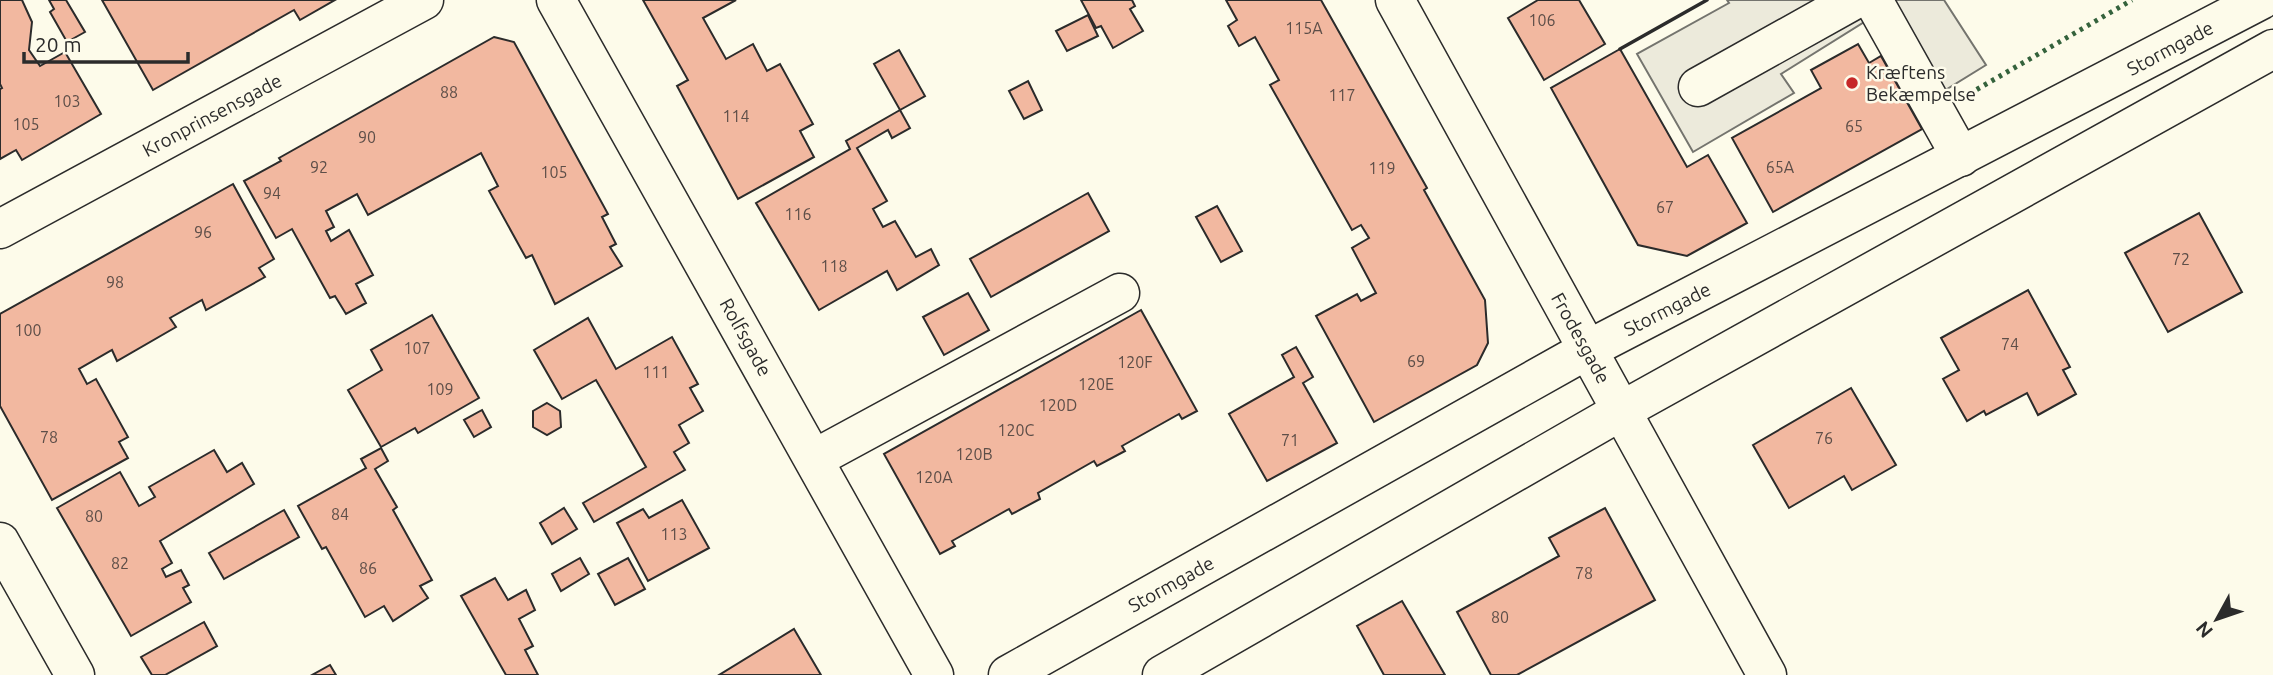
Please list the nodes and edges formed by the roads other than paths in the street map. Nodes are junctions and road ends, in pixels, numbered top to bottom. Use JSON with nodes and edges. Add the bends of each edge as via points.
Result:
{"nodes":[{"id":1,"x":424,"y":0,"type":"edge"},
{"id":2,"x":556,"y":0,"type":"edge"},
{"id":3,"x":1395,"y":0,"type":"edge"},
{"id":4,"x":1854,"y":0,"type":"edge"},
{"id":5,"x":1873,"y":0,"type":"edge"},
{"id":6,"x":2261,"y":0,"type":"edge"},
{"id":7,"x":1806,"y":11,"type":"edge"},
{"id":8,"x":2273,"y":49,"type":"edge"},
{"id":9,"x":1698,"y":87,"type":"dead end"},
{"id":10,"x":1961,"y":157,"type":"junction"},
{"id":11,"x":0,"y":229,"type":"edge"},
{"id":12,"x":1120,"y":293,"type":"dead end"},
{"id":13,"x":1587,"y":350,"type":"junction"},
{"id":14,"x":1621,"y":411,"type":"junction"},
{"id":15,"x":814,"y":459,"type":"junction"},
{"id":16,"x":0,"y":542,"type":"edge"},
{"id":17,"x":75,"y":675,"type":"edge"},
{"id":18,"x":934,"y":675,"type":"edge"},
{"id":19,"x":1008,"y":675,"type":"edge"},
{"id":20,"x":1162,"y":675,"type":"edge"},
{"id":21,"x":1767,"y":675,"type":"edge"}],
"edges":[{"from":1,"to":11,"type":"street","name":"Kronprinsensgade"},
{"from":2,"to":15,"type":"street","name":"Rolfsgade"},
{"from":3,"to":13,"type":"street","name":"Frodesgade"},
{"from":4,"to":7,"type":"street"},
{"from":5,"to":10,"type":"street"},
{"from":6,"to":10,"type":"street","name":"Stormgade"},
{"from":7,"to":9,"type":"street"},
{"from":8,"to":14,"type":"street"},
{"from":10,"to":13,"type":"street","name":"Stormgade"},
{"from":12,"to":15,"type":"street"},
{"from":13,"to":14,"type":"street","name":"Frodesgade"},
{"from":13,"to":19,"type":"street","name":"Stormgade"},
{"from":14,"to":20,"type":"street"},
{"from":14,"to":21,"type":"street","name":"Frodesgade"},
{"from":15,"to":18,"type":"street","name":"Rolfsgade"},
{"from":16,"to":17,"type":"street"}]}
